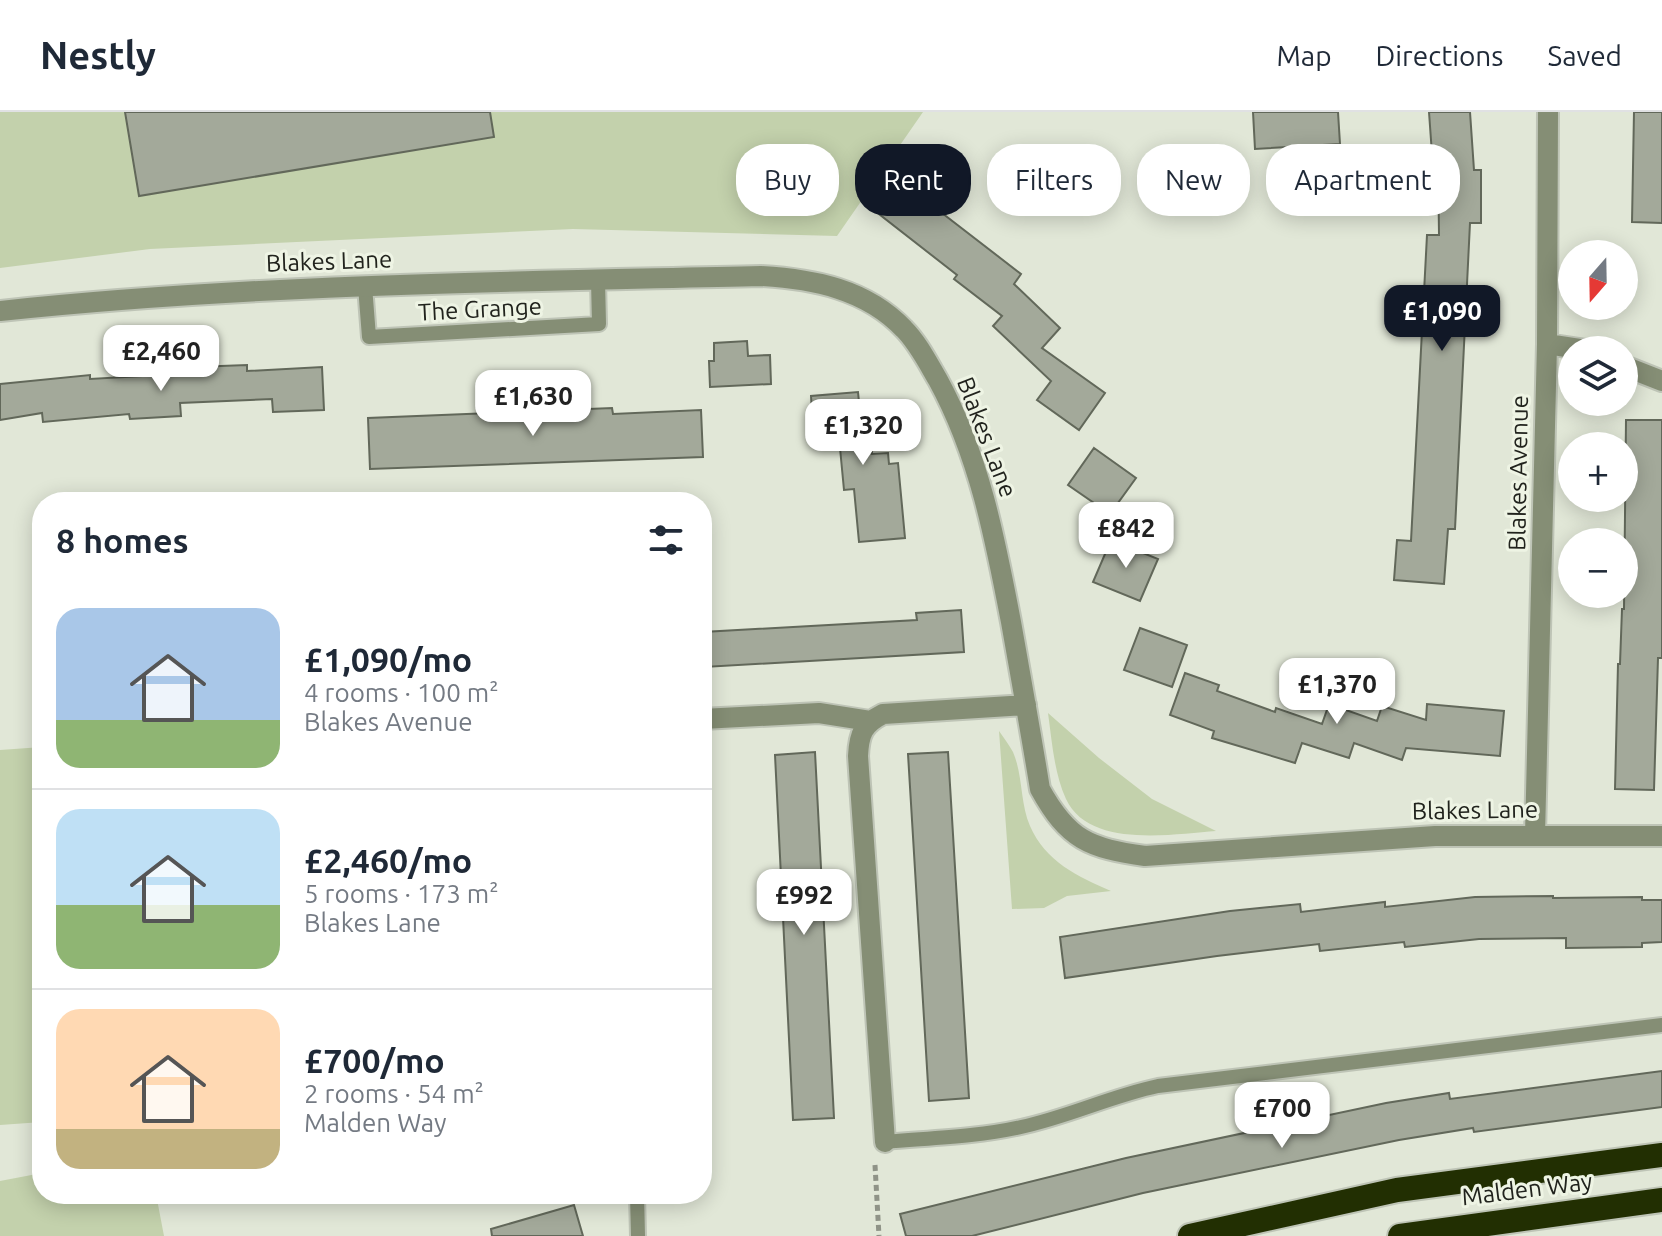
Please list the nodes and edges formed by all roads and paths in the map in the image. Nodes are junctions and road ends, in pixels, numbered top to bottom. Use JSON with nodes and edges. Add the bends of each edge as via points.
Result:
{"nodes":[{"id":1,"x":1548,"y":112,"type":"edge"},
{"id":2,"x":598,"y":280,"type":"junction"},
{"id":3,"x":365,"y":286,"type":"junction"},
{"id":4,"x":0,"y":311,"type":"edge"},
{"id":5,"x":1547,"y":344,"type":"junction"},
{"id":6,"x":1558,"y":346,"type":"edge"},
{"id":7,"x":1638,"y":372,"type":"edge"},
{"id":8,"x":1662,"y":381,"type":"edge"},
{"id":9,"x":1026,"y":705,"type":"junction"},
{"id":10,"x":712,"y":718,"type":"edge"},
{"id":11,"x":870,"y":721,"type":"junction"},
{"id":12,"x":1535,"y":835,"type":"junction"},
{"id":13,"x":1662,"y":836,"type":"edge"},
{"id":14,"x":1662,"y":1025,"type":"edge"},
{"id":15,"x":885,"y":1142,"type":"junction"},
{"id":16,"x":1662,"y":1155,"type":"edge"},
{"id":17,"x":1662,"y":1200,"type":"edge"},
{"id":18,"x":637,"y":1204,"type":"edge"},
{"id":19,"x":638,"y":1236,"type":"edge"},
{"id":20,"x":879,"y":1236,"type":"edge"},
{"id":21,"x":1190,"y":1236,"type":"edge"},
{"id":22,"x":1400,"y":1236,"type":"edge"}],
"edges":[{"from":1,"to":5,"type":"street","name":"Blakes Avenue"},
{"from":2,"to":3,"type":"street","name":"Blakes Lane"},
{"from":2,"to":3,"type":"lane","name":"The Grange","via":[[599,324],[369,337]]},
{"from":2,"to":9,"type":"street","name":"Blakes Lane","via":[[802,279],[872,304],[904,329],[948,399],[981,484]]},
{"from":3,"to":4,"type":"street","name":"Blakes Lane","via":[[203,293]]},
{"from":5,"to":6,"type":"street"},
{"from":5,"to":12,"type":"street","name":"Blakes Avenue"},
{"from":7,"to":8,"type":"street"},
{"from":9,"to":11,"type":"street","via":[[900,712]]},
{"from":9,"to":12,"type":"street","name":"Blakes Lane","via":[[1040,789],[1053,814],[1075,836],[1109,851],[1145,856],[1389,838]]},
{"from":10,"to":11,"type":"street","via":[[819,713]]},
{"from":11,"to":15,"type":"street","via":[[862,729],[858,756]]},
{"from":12,"to":13,"type":"street","name":"Blakes Lane"},
{"from":14,"to":15,"type":"lane","via":[[1158,1086],[1019,1128]]},
{"from":15,"to":20,"type":"path","via":[[875,1161]]},
{"from":16,"to":21,"type":"highway","via":[[1397,1190]]},
{"from":17,"to":22,"type":"highway","name":"Malden Way"},
{"from":18,"to":19,"type":"lane"}]}
